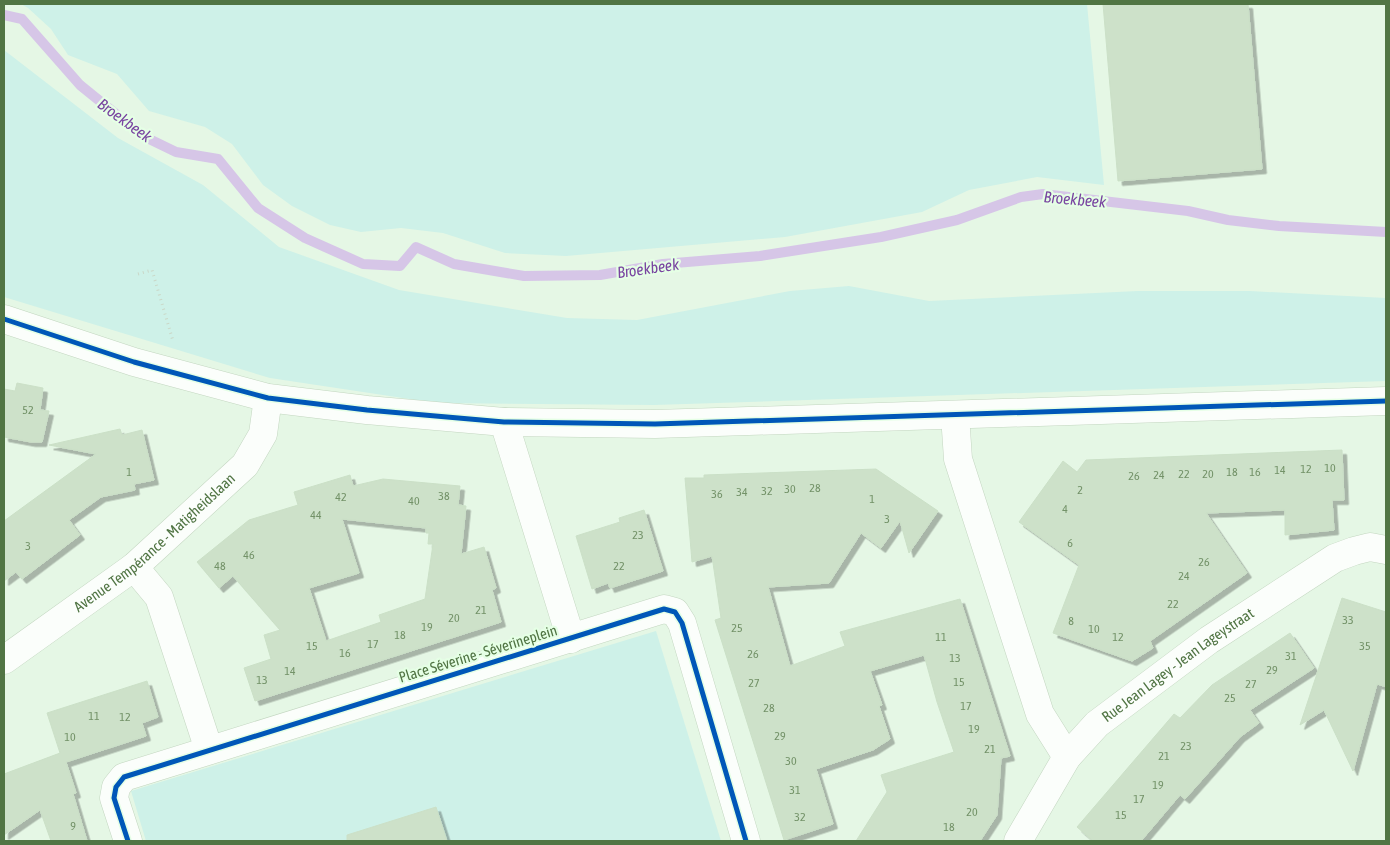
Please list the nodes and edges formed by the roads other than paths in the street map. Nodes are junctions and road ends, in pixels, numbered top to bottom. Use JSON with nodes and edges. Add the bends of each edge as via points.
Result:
{"nodes":[{"id":1,"x":4,"y":319,"type":"edge"},
{"id":2,"x":268,"y":398,"type":"junction"},
{"id":3,"x":1386,"y":401,"type":"edge"},
{"id":4,"x":955,"y":414,"type":"junction"},
{"id":5,"x":504,"y":422,"type":"junction"},
{"id":6,"x":1386,"y":550,"type":"edge"},
{"id":7,"x":134,"y":567,"type":"junction"},
{"id":8,"x":571,"y":639,"type":"junction"},
{"id":9,"x":4,"y":660,"type":"edge"},
{"id":10,"x":209,"y":750,"type":"junction"},
{"id":11,"x":1067,"y":757,"type":"junction"},
{"id":12,"x":128,"y":841,"type":"edge"},
{"id":13,"x":746,"y":841,"type":"edge"},
{"id":14,"x":1018,"y":841,"type":"edge"}],
"edges":[{"from":1,"to":2,"type":"street","via":[[134,362]]},
{"from":2,"to":5,"type":"street"},
{"from":2,"to":7,"type":"street","name":"Avenue Tempérance - Matigheidslaan","via":[[263,434],[245,465]]},
{"from":3,"to":4,"type":"street"},
{"from":4,"to":5,"type":"street","via":[[655,424]]},
{"from":4,"to":11,"type":"street","via":[[958,459],[1040,714]]},
{"from":5,"to":8,"type":"street","name":"Place Séverine - Séverineplein"},
{"from":6,"to":11,"type":"street","name":"Rue Jean Lagey - Jean Lageystraat","via":[[1370,547],[1334,558],[1209,640],[1097,724]]},
{"from":7,"to":9,"type":"street","name":"Avenue Tempérance - Matigheidslaan"},
{"from":7,"to":10,"type":"street","via":[[159,597]]},
{"from":8,"to":10,"type":"street","name":"Place Séverine - Séverineplein"},
{"from":8,"to":13,"type":"street","name":"Place Séverine - Séverineplein","via":[[664,609],[675,612],[682,623]]},
{"from":10,"to":12,"type":"street","name":"Place Séverine - Séverineplein","via":[[124,778],[116,787],[114,798]]},
{"from":11,"to":14,"type":"street","name":"Rue Jean Lagey - Jean Lageystraat"}]}
